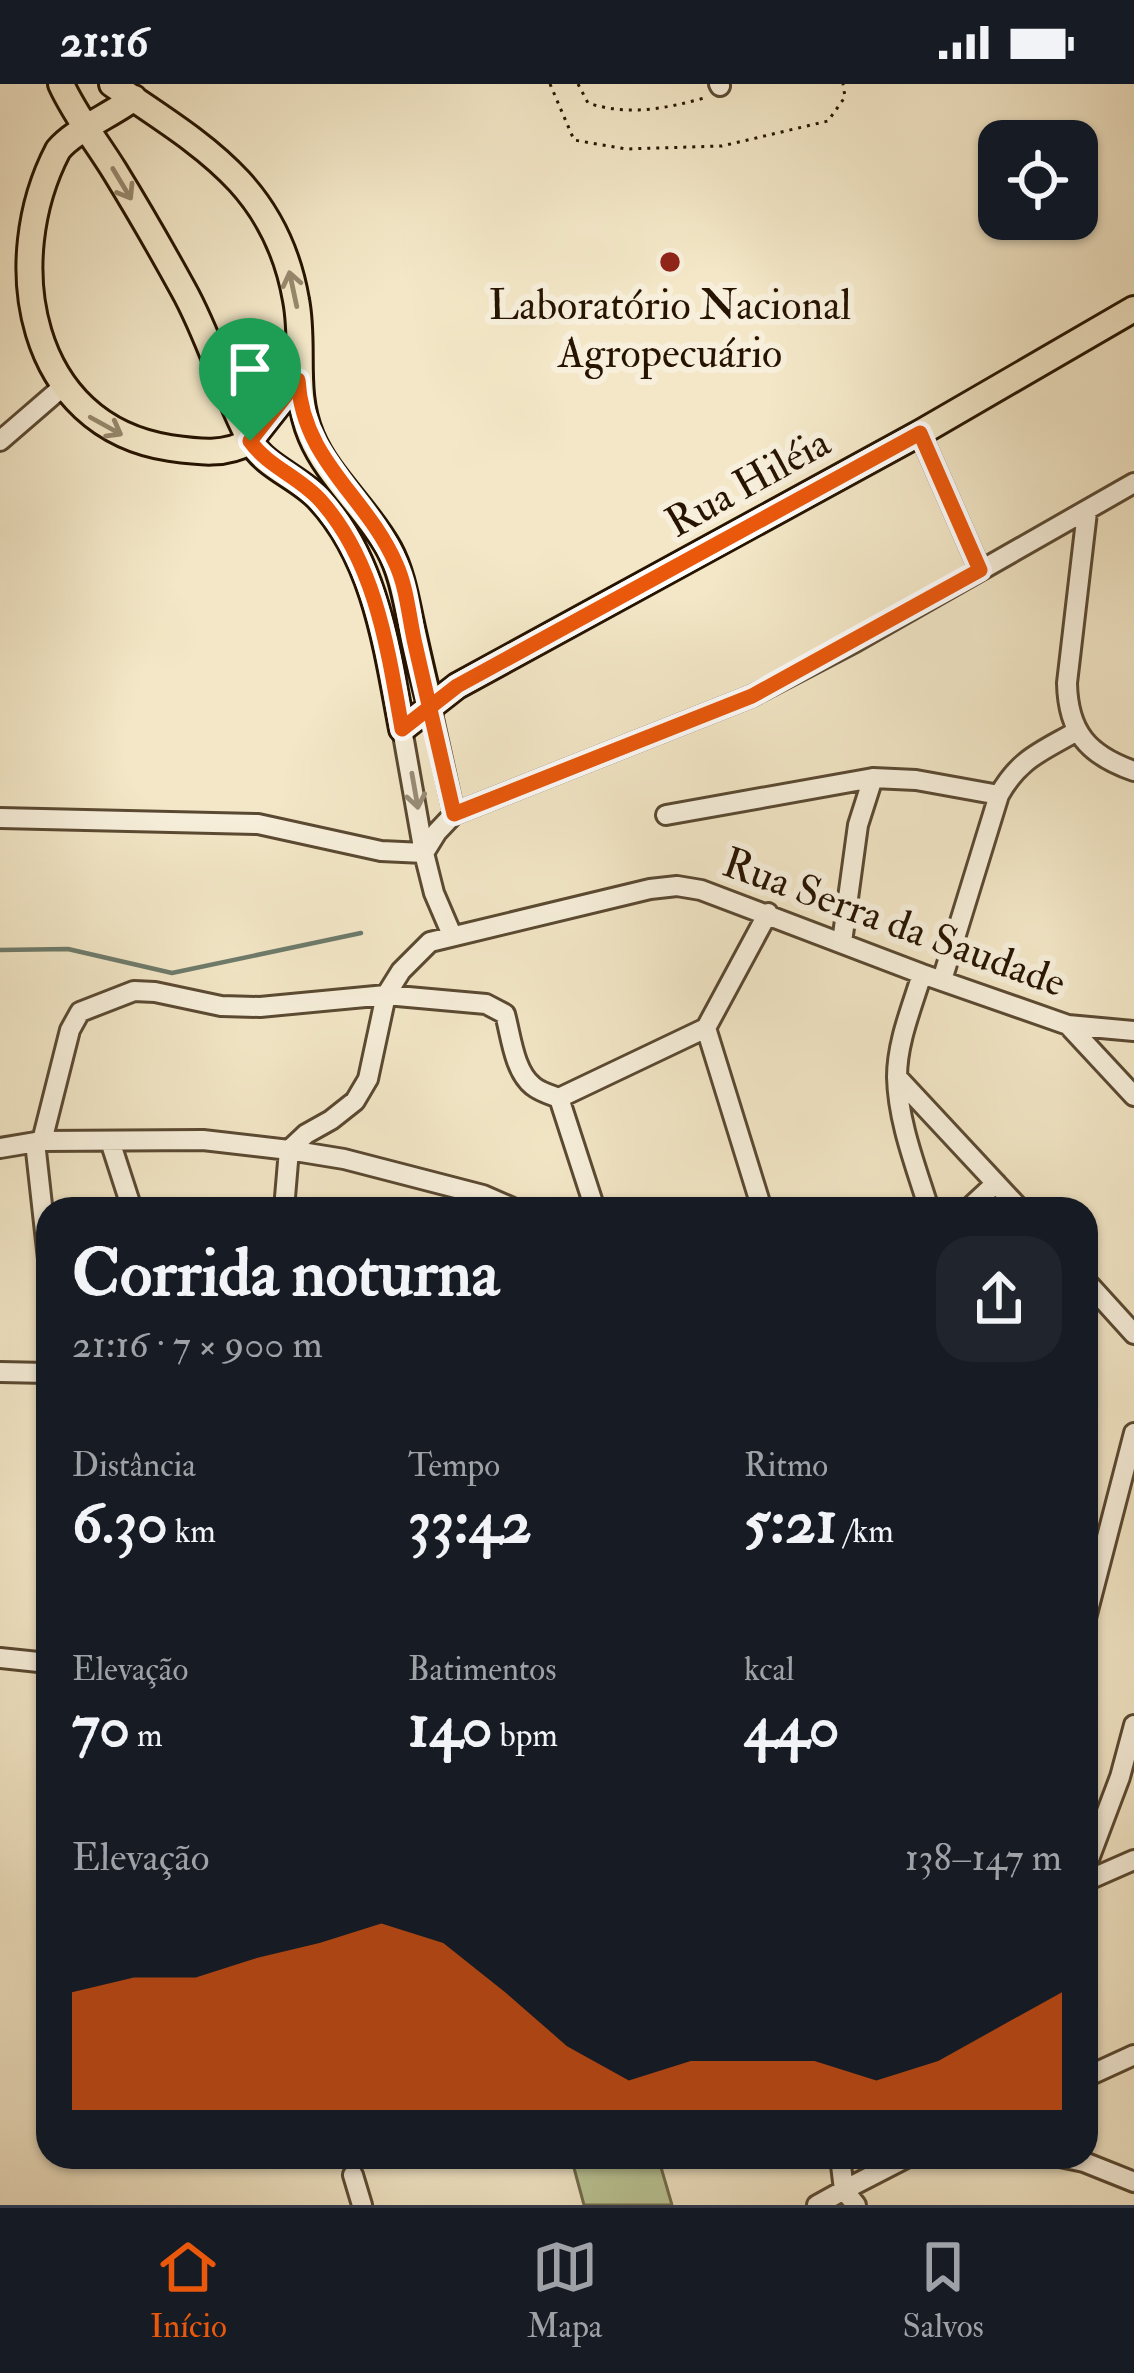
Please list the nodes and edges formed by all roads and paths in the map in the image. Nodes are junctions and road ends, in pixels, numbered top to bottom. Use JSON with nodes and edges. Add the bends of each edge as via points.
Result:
{"nodes":[{"id":1,"x":62,"y":84,"type":"edge"},
{"id":2,"x":112,"y":84,"type":"edge"},
{"id":3,"x":550,"y":84,"type":"edge"},
{"id":4,"x":578,"y":84,"type":"edge"},
{"id":5,"x":842,"y":84,"type":"edge"},
{"id":6,"x":720,"y":85,"type":"edge"},
{"id":7,"x":134,"y":98,"type":"junction"},
{"id":8,"x":86,"y":130,"type":"junction"},
{"id":9,"x":1134,"y":309,"type":"edge"},
{"id":10,"x":298,"y":380,"type":"junction"},
{"id":11,"x":59,"y":390,"type":"junction"},
{"id":12,"x":920,"y":433,"type":"junction"},
{"id":13,"x":0,"y":441,"type":"edge"},
{"id":14,"x":250,"y":441,"type":"junction"},
{"id":15,"x":1134,"y":483,"type":"edge"},
{"id":16,"x":1087,"y":512,"type":"junction"},
{"id":17,"x":980,"y":570,"type":"junction"},
{"id":18,"x":430,"y":709,"type":"junction"},
{"id":19,"x":402,"y":729,"type":"junction"},
{"id":20,"x":1077,"y":731,"type":"junction"},
{"id":21,"x":1134,"y":771,"type":"edge"},
{"id":22,"x":873,"y":778,"type":"junction"},
{"id":23,"x":998,"y":795,"type":"junction"},
{"id":24,"x":454,"y":814,"type":"junction"},
{"id":25,"x":666,"y":815,"type":"dead end"},
{"id":26,"x":0,"y":818,"type":"edge"},
{"id":27,"x":424,"y":853,"type":"junction"},
{"id":28,"x":768,"y":913,"type":"junction"},
{"id":29,"x":452,"y":935,"type":"junction"},
{"id":30,"x":842,"y":942,"type":"junction"},
{"id":31,"x":922,"y":974,"type":"junction"},
{"id":32,"x":942,"y":980,"type":"junction"},
{"id":33,"x":386,"y":995,"type":"junction"},
{"id":34,"x":1068,"y":1025,"type":"junction"},
{"id":35,"x":706,"y":1028,"type":"junction"},
{"id":36,"x":1134,"y":1030,"type":"edge"},
{"id":37,"x":897,"y":1077,"type":"junction"},
{"id":38,"x":1134,"y":1096,"type":"edge"},
{"id":39,"x":560,"y":1098,"type":"junction"},
{"id":40,"x":110,"y":1141,"type":"junction"},
{"id":41,"x":39,"y":1142,"type":"junction"},
{"id":42,"x":0,"y":1148,"type":"edge"},
{"id":43,"x":289,"y":1150,"type":"junction"},
{"id":44,"x":996,"y":1183,"type":"junction"},
{"id":45,"x":43,"y":1197,"type":"edge"},
{"id":46,"x":129,"y":1197,"type":"edge"},
{"id":47,"x":285,"y":1197,"type":"edge"},
{"id":48,"x":488,"y":1197,"type":"edge"},
{"id":49,"x":591,"y":1197,"type":"edge"},
{"id":50,"x":758,"y":1197,"type":"edge"},
{"id":51,"x":925,"y":1197,"type":"edge"},
{"id":52,"x":981,"y":1197,"type":"edge"},
{"id":53,"x":1009,"y":1197,"type":"edge"},
{"id":54,"x":1098,"y":1295,"type":"edge"},
{"id":55,"x":1134,"y":1334,"type":"edge"},
{"id":56,"x":0,"y":1372,"type":"edge"},
{"id":57,"x":36,"y":1373,"type":"edge"},
{"id":58,"x":1134,"y":1433,"type":"edge"},
{"id":59,"x":1098,"y":1572,"type":"edge"},
{"id":60,"x":0,"y":1658,"type":"edge"},
{"id":61,"x":36,"y":1662,"type":"edge"},
{"id":62,"x":1134,"y":1724,"type":"edge"},
{"id":63,"x":1098,"y":1836,"type":"edge"},
{"id":64,"x":1134,"y":1860,"type":"edge"},
{"id":65,"x":1098,"y":1876,"type":"edge"},
{"id":66,"x":1134,"y":2055,"type":"edge"},
{"id":67,"x":1098,"y":2072,"type":"edge"},
{"id":68,"x":1098,"y":2168,"type":"edge"},
{"id":69,"x":891,"y":2169,"type":"edge"},
{"id":70,"x":353,"y":2176,"type":"dead end"},
{"id":71,"x":1134,"y":2182,"type":"edge"},
{"id":72,"x":850,"y":2198,"type":"edge"},
{"id":73,"x":362,"y":2205,"type":"edge"},
{"id":74,"x":817,"y":2205,"type":"edge"}],
"edges":[{"from":1,"to":8,"type":"main road"},
{"from":2,"to":7,"type":"main road"},
{"from":3,"to":5,"type":"path","via":[[574,140],[626,149],[722,146],[828,121],[845,98]]},
{"from":4,"to":6,"type":"path","via":[[588,103],[633,112],[704,98]]},
{"from":7,"to":8,"type":"main road"},
{"from":10,"to":7,"type":"main road","one_way":true,"via":[[297,301],[259,203],[221,161]]},
{"from":8,"to":11,"type":"main road","via":[[60,147],[30,196],[15,263],[26,328]]},
{"from":8,"to":14,"type":"main road","one_way":true,"via":[[185,292]]},
{"from":9,"to":12,"type":"main road","name":"Rua Hiléia"},
{"from":10,"to":14,"type":"main road"},
{"from":10,"to":18,"type":"main road","via":[[314,443],[398,567]]},
{"from":11,"to":13,"type":"street"},
{"from":11,"to":14,"type":"main road","one_way":true,"via":[[86,415],[150,445],[212,452]]},
{"from":12,"to":17,"type":"street"},
{"from":12,"to":18,"type":"main road","name":"Rua Hiléia","via":[[457,686]]},
{"from":14,"to":19,"type":"main road","via":[[318,497],[362,567]]},
{"from":15,"to":16,"type":"street"},
{"from":16,"to":17,"type":"street"},
{"from":16,"to":20,"type":"street","via":[[1066,683]]},
{"from":17,"to":24,"type":"street","via":[[752,696]]},
{"from":18,"to":19,"type":"main road","name":"Rua Hiléia"},
{"from":18,"to":24,"type":"street"},
{"from":19,"to":27,"type":"street","one_way":true},
{"from":20,"to":21,"type":"street","via":[[1092,750]]},
{"from":20,"to":23,"type":"street","via":[[1023,762]]},
{"from":22,"to":23,"type":"street"},
{"from":22,"to":25,"type":"street"},
{"from":22,"to":30,"type":"street","via":[[858,825]]},
{"from":23,"to":32,"type":"street"},
{"from":24,"to":27,"type":"street"},
{"from":26,"to":27,"type":"street","via":[[258,824]]},
{"from":27,"to":29,"type":"street"},
{"from":28,"to":29,"type":"street","name":"Rua Serra da Saudade","via":[[676,886]]},
{"from":28,"to":30,"type":"street","name":"Rua Serra da Saudade"},
{"from":28,"to":35,"type":"street"},
{"from":29,"to":33,"type":"street","via":[[430,942]]},
{"from":30,"to":31,"type":"street","name":"Rua Serra da Saudade"},
{"from":31,"to":32,"type":"street","name":"Rua Serra da Saudade"},
{"from":31,"to":37,"type":"street"},
{"from":32,"to":34,"type":"street","name":"Rua Serra da Saudade"},
{"from":33,"to":39,"type":"street","via":[[497,1008],[528,1081]]},
{"from":33,"to":41,"type":"street","via":[[260,1007],[134,991],[106,1000],[80,1012],[70,1030]]},
{"from":33,"to":43,"type":"street","via":[[368,1079],[355,1101]]},
{"from":34,"to":36,"type":"street","name":"Rua Serra da Saudade"},
{"from":34,"to":38,"type":"street"},
{"from":35,"to":39,"type":"street"},
{"from":35,"to":50,"type":"street"},
{"from":37,"to":44,"type":"street"},
{"from":37,"to":51,"type":"street"},
{"from":39,"to":49,"type":"street"},
{"from":40,"to":41,"type":"street"},
{"from":40,"to":43,"type":"street"},
{"from":40,"to":46,"type":"street"},
{"from":41,"to":42,"type":"street"},
{"from":41,"to":45,"type":"street"},
{"from":43,"to":47,"type":"street"},
{"from":43,"to":48,"type":"street"},
{"from":44,"to":52,"type":"street"},
{"from":44,"to":53,"type":"street"},
{"from":54,"to":55,"type":"street"},
{"from":56,"to":57,"type":"street"},
{"from":58,"to":59,"type":"street"},
{"from":60,"to":61,"type":"street"},
{"from":62,"to":63,"type":"street"},
{"from":64,"to":65,"type":"street"},
{"from":66,"to":67,"type":"street"},
{"from":68,"to":71,"type":"street"},
{"from":69,"to":72,"type":"street"},
{"from":70,"to":73,"type":"street"},
{"from":72,"to":74,"type":"street"}]}
